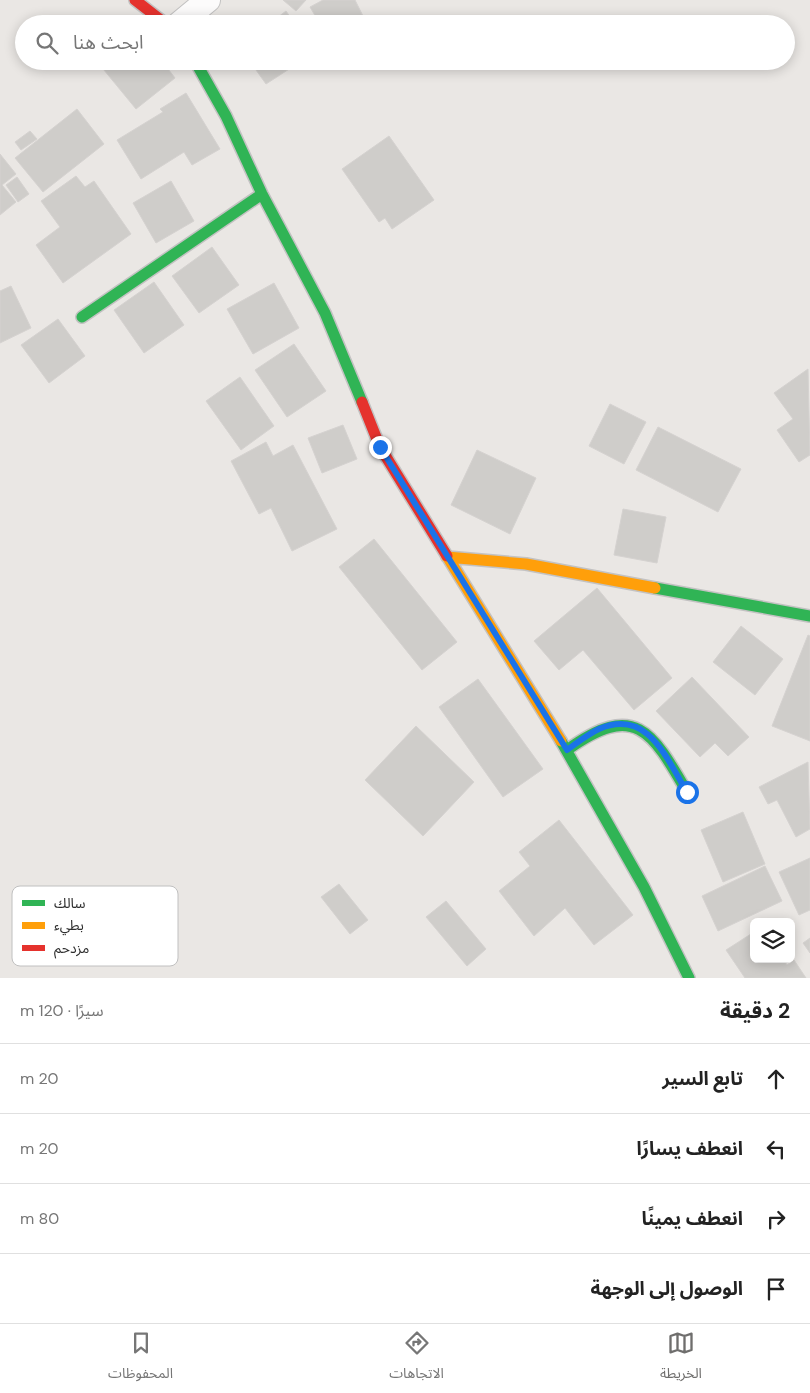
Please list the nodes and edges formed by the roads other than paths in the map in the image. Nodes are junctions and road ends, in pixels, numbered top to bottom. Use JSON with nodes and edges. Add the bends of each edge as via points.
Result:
{"nodes":[{"id":1,"x":135,"y":0,"type":"edge"},
{"id":2,"x":208,"y":0,"type":"edge"},
{"id":3,"x":154,"y":15,"type":"edge"},
{"id":4,"x":190,"y":15,"type":"edge"},
{"id":5,"x":200,"y":70,"type":"edge"},
{"id":6,"x":262,"y":194,"type":"junction"},
{"id":7,"x":82,"y":318,"type":"dead end"},
{"id":8,"x":447,"y":557,"type":"junction"},
{"id":9,"x":810,"y":616,"type":"edge"},
{"id":10,"x":567,"y":750,"type":"junction"},
{"id":11,"x":687,"y":792,"type":"dead end"},
{"id":12,"x":689,"y":978,"type":"edge"}],
"edges":[{"from":1,"to":3,"type":"main road"},
{"from":2,"to":4,"type":"street"},
{"from":5,"to":6,"type":"main road","via":[[226,116]]},
{"from":6,"to":7,"type":"main road"},
{"from":6,"to":8,"type":"main road","via":[[325,314],[380,447]]},
{"from":8,"to":9,"type":"main road","via":[[526,564]]},
{"from":8,"to":10,"type":"main road"},
{"from":10,"to":11,"type":"main road","via":[[598,730],[614,725],[636,726],[652,736]]},
{"from":10,"to":12,"type":"main road","via":[[644,887]]}]}
